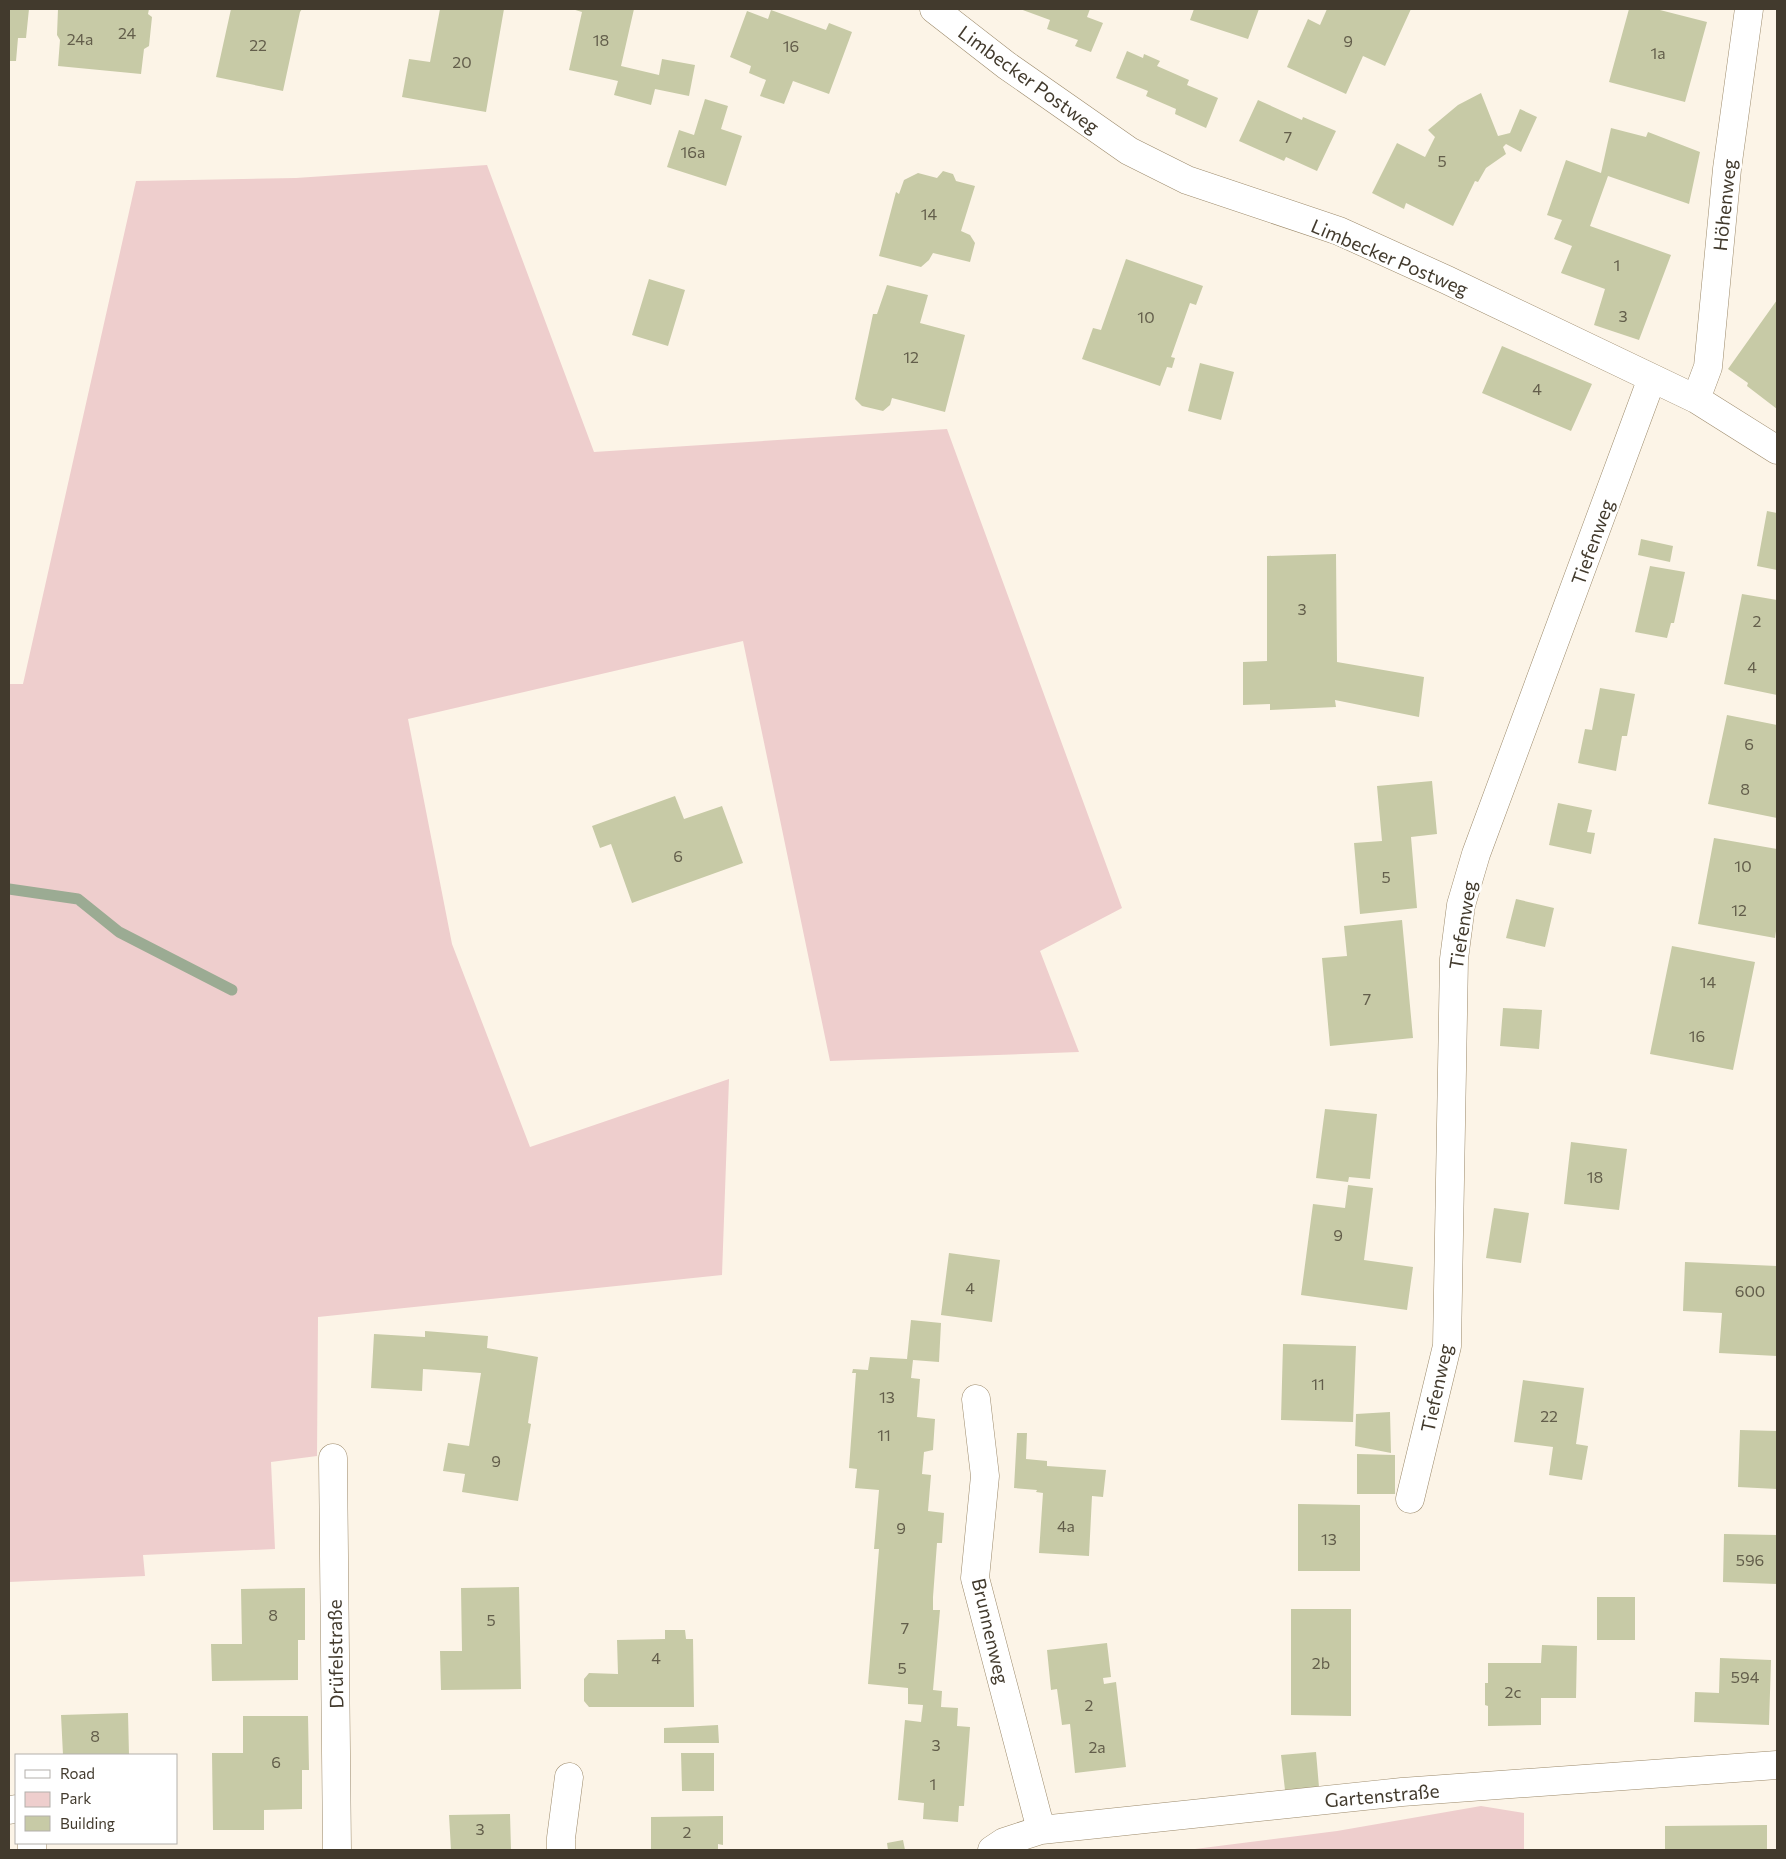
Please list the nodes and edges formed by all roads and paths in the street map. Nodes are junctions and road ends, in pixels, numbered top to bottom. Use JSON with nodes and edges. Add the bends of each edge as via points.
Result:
{"nodes":[{"id":1,"x":934,"y":9,"type":"edge"},
{"id":2,"x":1749,"y":9,"type":"edge"},
{"id":3,"x":1652,"y":378,"type":"junction"},
{"id":4,"x":1696,"y":399,"type":"junction"},
{"id":5,"x":1777,"y":450,"type":"edge"},
{"id":6,"x":976,"y":1399,"type":"dead end"},
{"id":7,"x":333,"y":1458,"type":"dead end"},
{"id":8,"x":1410,"y":1499,"type":"dead end"},
{"id":9,"x":1777,"y":1765,"type":"edge"},
{"id":10,"x":569,"y":1777,"type":"dead end"},
{"id":11,"x":1041,"y":1830,"type":"junction"},
{"id":12,"x":337,"y":1850,"type":"edge"},
{"id":13,"x":561,"y":1850,"type":"edge"},
{"id":14,"x":992,"y":1850,"type":"edge"}],
"edges":[{"from":1,"to":3,"type":"street","name":"Limbecker Postweg","via":[[1006,65],[1138,155],[1187,180],[1339,231]]},
{"from":2,"to":4,"type":"street","name":"Höhenweg","via":[[1727,169],[1708,367]]},
{"from":3,"to":4,"type":"street","name":"Limbecker Postweg"},
{"from":3,"to":8,"type":"street","name":"Tiefenweg","via":[[1476,854],[1461,905],[1454,959],[1447,1346]]},
{"from":4,"to":5,"type":"street","name":"Limbecker Postweg"},
{"from":6,"to":11,"type":"street","name":"Brunnenweg","via":[[985,1476],[975,1578]]},
{"from":7,"to":12,"type":"street","name":"Drüfelstraße"},
{"from":9,"to":11,"type":"street","name":"Gartenstraße","via":[[1402,1792]]},
{"from":10,"to":13,"type":"street"},
{"from":11,"to":14,"type":"street","name":"Gartenstraße","via":[[1004,1842]]}]}
